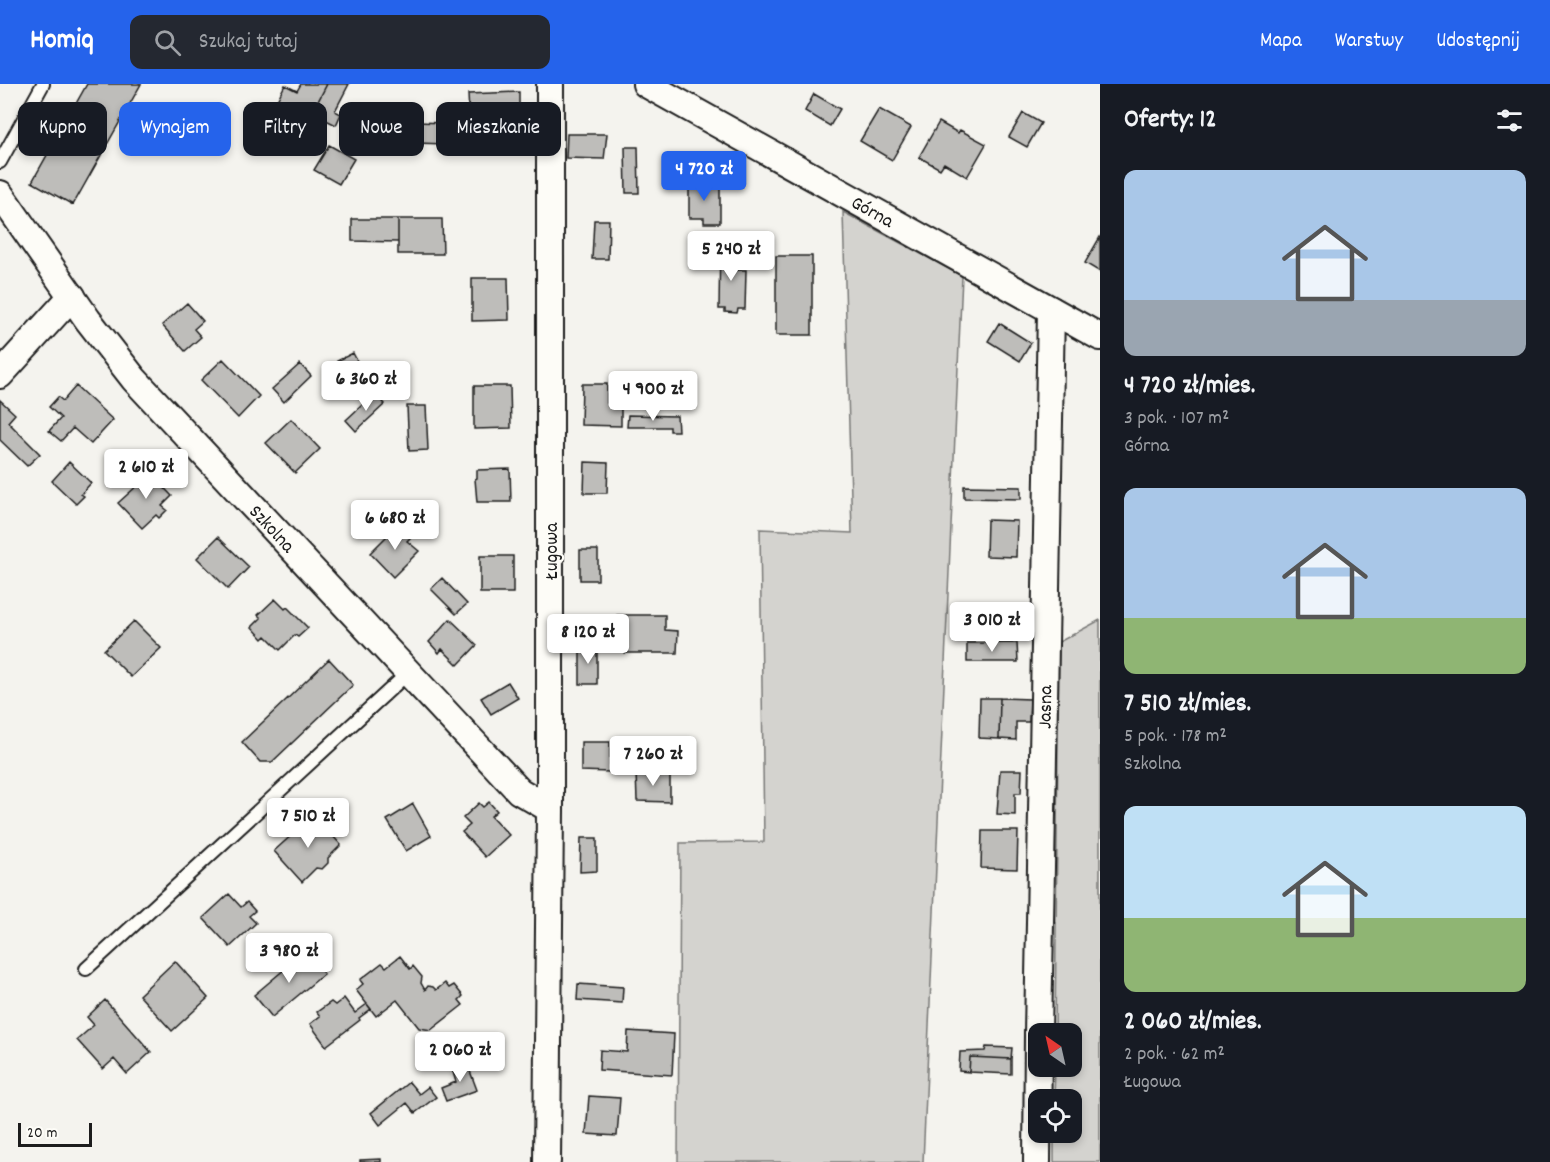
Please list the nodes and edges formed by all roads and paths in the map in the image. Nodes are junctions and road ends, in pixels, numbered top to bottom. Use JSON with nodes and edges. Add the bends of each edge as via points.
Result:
{"nodes":[{"id":1,"x":43,"y":84,"type":"edge"},
{"id":2,"x":550,"y":84,"type":"edge"},
{"id":3,"x":646,"y":84,"type":"edge"},
{"id":4,"x":0,"y":162,"type":"edge"},
{"id":5,"x":0,"y":194,"type":"edge"},
{"id":6,"x":72,"y":296,"type":"junction"},
{"id":7,"x":1051,"y":310,"type":"junction"},
{"id":8,"x":1100,"y":338,"type":"edge"},
{"id":9,"x":0,"y":375,"type":"edge"},
{"id":10,"x":408,"y":673,"type":"junction"},
{"id":11,"x":550,"y":809,"type":"junction"},
{"id":12,"x":86,"y":969,"type":"dead end"},
{"id":13,"x":1038,"y":1023,"type":"edge"},
{"id":14,"x":1038,"y":1077,"type":"edge"},
{"id":15,"x":547,"y":1162,"type":"edge"},
{"id":16,"x":1037,"y":1162,"type":"edge"}],
"edges":[{"from":1,"to":4,"type":"lane"},
{"from":2,"to":11,"type":"street","name":"Ługowa"},
{"from":3,"to":7,"type":"street","name":"Górna"},
{"from":5,"to":6,"type":"street","name":"Szkolna"},
{"from":6,"to":9,"type":"street"},
{"from":6,"to":10,"type":"street","name":"Szkolna","via":[[134,379]]},
{"from":7,"to":8,"type":"street","name":"Górna"},
{"from":7,"to":13,"type":"street","name":"Jasna"},
{"from":10,"to":11,"type":"street","name":"Szkolna","via":[[519,791]]},
{"from":10,"to":12,"type":"lane"},
{"from":11,"to":15,"type":"street","name":"Ługowa"},
{"from":14,"to":16,"type":"street","name":"Jasna"}]}
